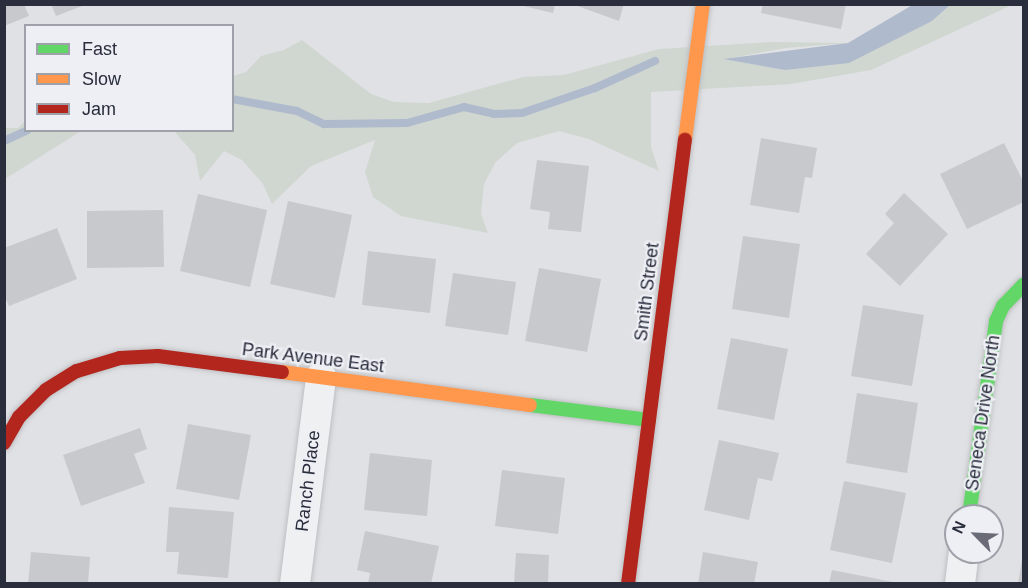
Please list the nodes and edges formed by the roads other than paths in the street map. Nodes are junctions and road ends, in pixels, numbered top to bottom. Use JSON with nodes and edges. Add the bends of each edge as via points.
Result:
{"nodes":[{"id":1,"x":703,"y":4,"type":"edge"},
{"id":2,"x":1023,"y":284,"type":"edge"},
{"id":3,"x":321,"y":377,"type":"junction"},
{"id":4,"x":649,"y":420,"type":"junction"},
{"id":5,"x":4,"y":443,"type":"edge"},
{"id":6,"x":971,"y":504,"type":"edge"},
{"id":7,"x":962,"y":564,"type":"edge"},
{"id":8,"x":295,"y":584,"type":"edge"},
{"id":9,"x":628,"y":584,"type":"edge"},
{"id":10,"x":960,"y":584,"type":"edge"}],
"edges":[{"from":1,"to":4,"type":"street","name":"Smith Street"},
{"from":2,"to":6,"type":"street","name":"Seneca Drive North","via":[[1003,306],[996,321]]},
{"from":3,"to":4,"type":"street","name":"Park Avenue East"},
{"from":3,"to":5,"type":"street","name":"Park Avenue East","via":[[158,356],[120,358],[77,371],[46,390],[19,417]]},
{"from":3,"to":8,"type":"street","name":"Ranch Place"},
{"from":4,"to":9,"type":"street","name":"Smith Street"},
{"from":7,"to":10,"type":"street"}]}
